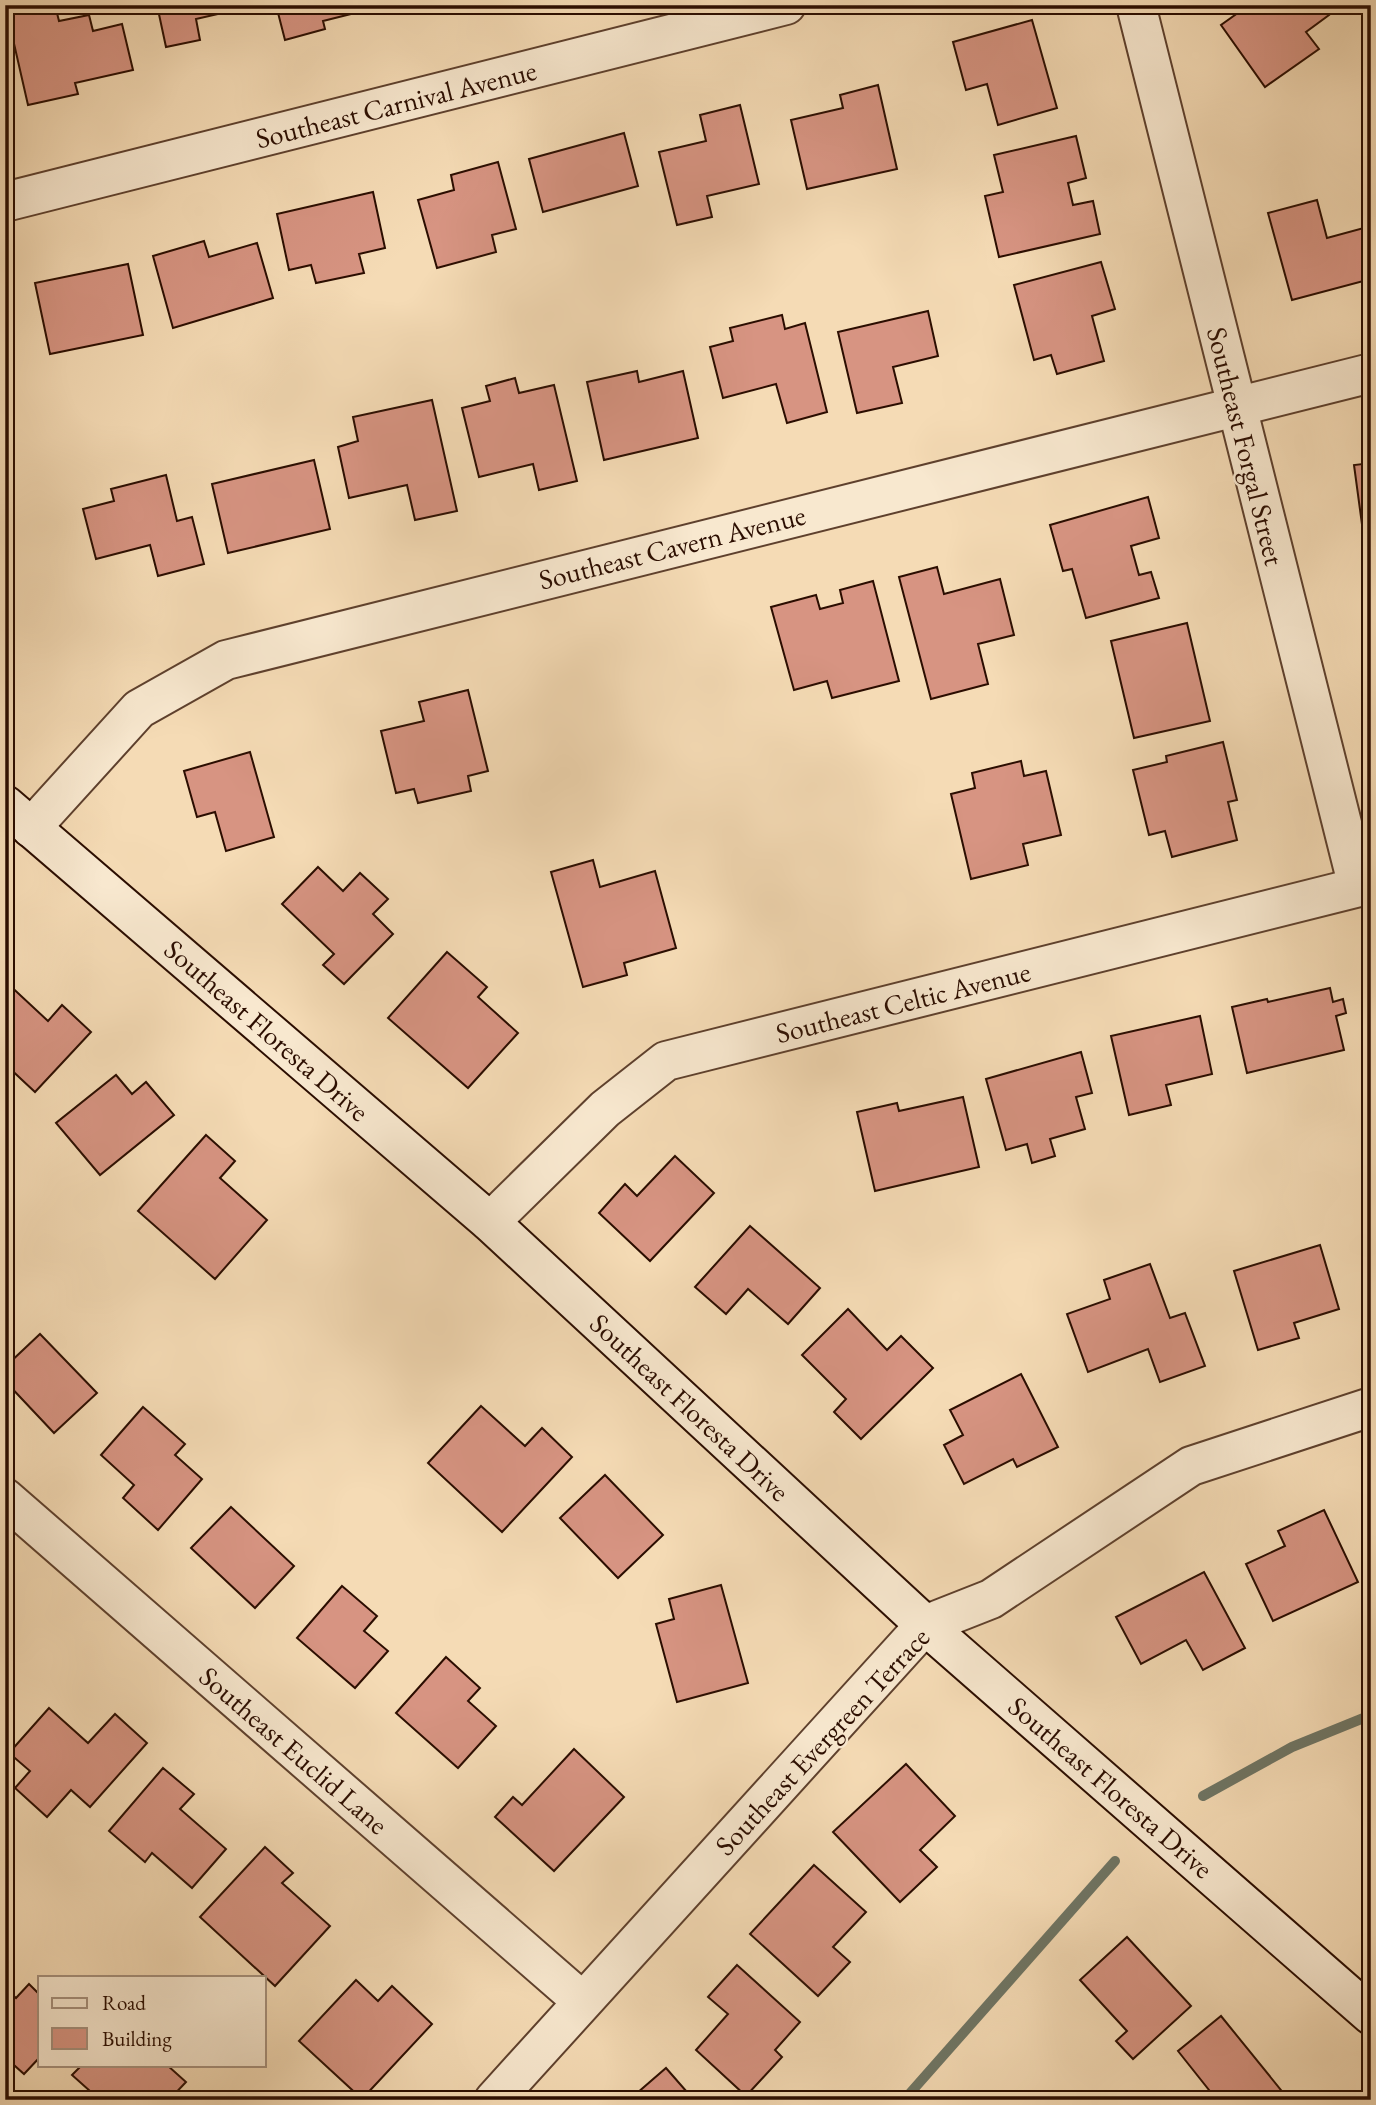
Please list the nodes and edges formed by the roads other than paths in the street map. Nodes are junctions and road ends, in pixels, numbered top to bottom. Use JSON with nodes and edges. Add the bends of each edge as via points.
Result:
{"nodes":[{"id":1,"x":786,"y":5,"type":"edge"},
{"id":2,"x":1136,"y":5,"type":"edge"},
{"id":3,"x":5,"y":202,"type":"edge"},
{"id":4,"x":1371,"y":373,"type":"edge"},
{"id":5,"x":1236,"y":407,"type":"junction"},
{"id":6,"x":18,"y":816,"type":"edge"},
{"id":7,"x":1365,"y":886,"type":"edge"},
{"id":8,"x":490,"y":1222,"type":"junction"},
{"id":9,"x":1371,"y":1407,"type":"edge"},
{"id":10,"x":5,"y":1498,"type":"edge"},
{"id":11,"x":925,"y":1625,"type":"junction"},
{"id":12,"x":582,"y":2001,"type":"junction"},
{"id":13,"x":1371,"y":2015,"type":"edge"},
{"id":14,"x":494,"y":2100,"type":"edge"}],
"edges":[{"from":1,"to":3,"type":"street","name":"Southeast Carnival Avenue"},
{"from":2,"to":5,"type":"street","name":"Southeast Forgal Street"},
{"from":4,"to":5,"type":"street","name":"Southeast Cavern Avenue"},
{"from":5,"to":6,"type":"street","name":"Southeast Cavern Avenue","via":[[226,660],[139,709]]},
{"from":5,"to":7,"type":"street","name":"Southeast Forgal Street"},
{"from":6,"to":8,"type":"street","name":"Southeast Floresta Drive"},
{"from":7,"to":8,"type":"street","name":"Southeast Celtic Avenue","via":[[666,1061],[605,1109]]},
{"from":8,"to":11,"type":"street","name":"Southeast Floresta Drive"},
{"from":9,"to":11,"type":"street","name":"Southeast Evergreen Terrace","via":[[1191,1466],[991,1599]]},
{"from":10,"to":12,"type":"street","name":"Southeast Euclid Lane"},
{"from":11,"to":12,"type":"street","name":"Southeast Evergreen Terrace"},
{"from":11,"to":13,"type":"street","name":"Southeast Floresta Drive"},
{"from":12,"to":14,"type":"street","name":"Southeast Evergreen Terrace"}]}
